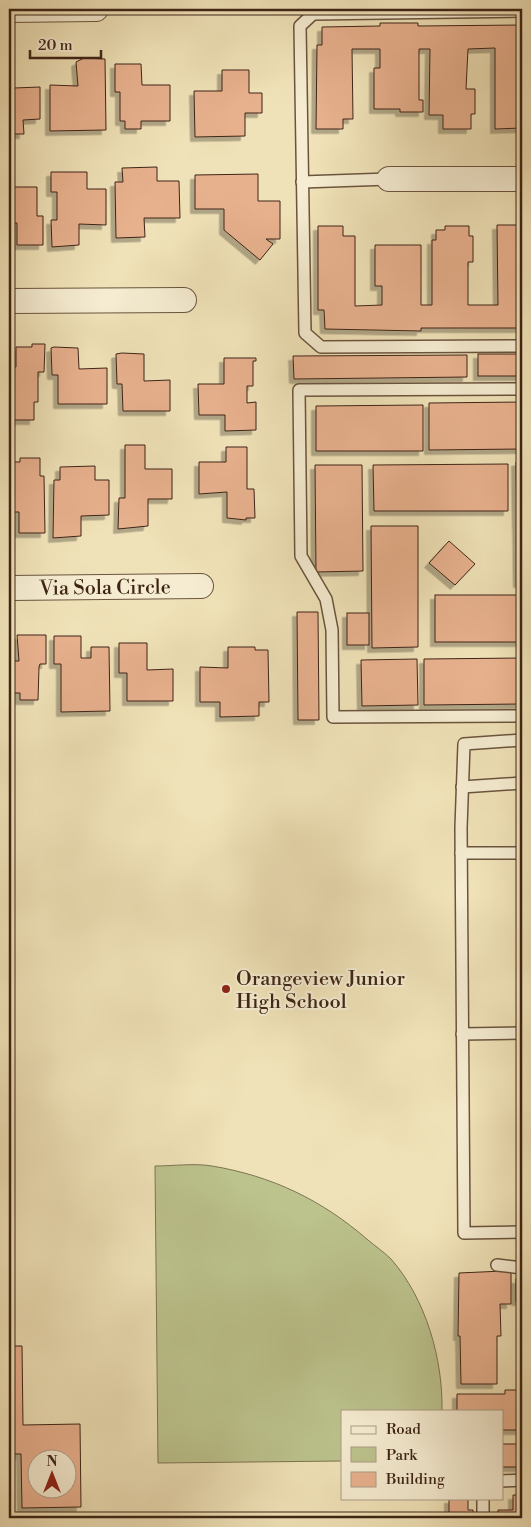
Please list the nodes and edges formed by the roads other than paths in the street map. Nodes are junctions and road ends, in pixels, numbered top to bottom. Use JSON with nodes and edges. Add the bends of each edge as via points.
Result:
{"nodes":[{"id":1,"x":96,"y":9,"type":"edge"},
{"id":2,"x":9,"y":10,"type":"edge"},
{"id":3,"x":522,"y":12,"type":"edge"},
{"id":4,"x":389,"y":179,"type":"joint"},
{"id":5,"x":522,"y":179,"type":"edge"},
{"id":6,"x":302,"y":182,"type":"junction"},
{"id":7,"x":184,"y":300,"type":"dead end"},
{"id":8,"x":9,"y":301,"type":"edge"},
{"id":9,"x":522,"y":346,"type":"edge"},
{"id":10,"x":522,"y":389,"type":"edge"},
{"id":11,"x":201,"y":586,"type":"dead end"},
{"id":12,"x":9,"y":588,"type":"edge"},
{"id":13,"x":522,"y":716,"type":"edge"},
{"id":14,"x":522,"y":740,"type":"edge"},
{"id":15,"x":522,"y":783,"type":"edge"},
{"id":16,"x":462,"y":787,"type":"junction"},
{"id":17,"x":461,"y":853,"type":"junction"},
{"id":18,"x":522,"y":853,"type":"edge"},
{"id":19,"x":522,"y":1033,"type":"edge"},
{"id":20,"x":462,"y":1034,"type":"junction"},
{"id":21,"x":522,"y":1232,"type":"edge"},
{"id":22,"x":497,"y":1265,"type":"dead end"},
{"id":23,"x":522,"y":1268,"type":"edge"},
{"id":24,"x":522,"y":1480,"type":"edge"},
{"id":25,"x":504,"y":1481,"type":"edge"},
{"id":26,"x":483,"y":1500,"type":"edge"},
{"id":27,"x":483,"y":1518,"type":"edge"}],
"edges":[{"from":1,"to":2,"type":"street"},
{"from":3,"to":6,"type":"lane","via":[[313,14],[300,26]]},
{"from":4,"to":5,"type":"street"},
{"from":4,"to":6,"type":"lane"},
{"from":6,"to":9,"type":"lane","via":[[305,333],[321,347]]},
{"from":7,"to":8,"type":"street"},
{"from":10,"to":13,"type":"lane","via":[[299,390],[301,556],[326,599],[332,630],[333,717]]},
{"from":11,"to":12,"type":"street","name":"Via Sola Circle"},
{"from":14,"to":16,"type":"lane","via":[[464,744]]},
{"from":15,"to":16,"type":"lane"},
{"from":16,"to":17,"type":"lane"},
{"from":17,"to":18,"type":"lane"},
{"from":17,"to":20,"type":"lane"},
{"from":19,"to":20,"type":"lane"},
{"from":20,"to":21,"type":"lane","via":[[464,1234]]},
{"from":22,"to":23,"type":"lane"},
{"from":24,"to":25,"type":"lane"},
{"from":26,"to":27,"type":"lane"}]}
